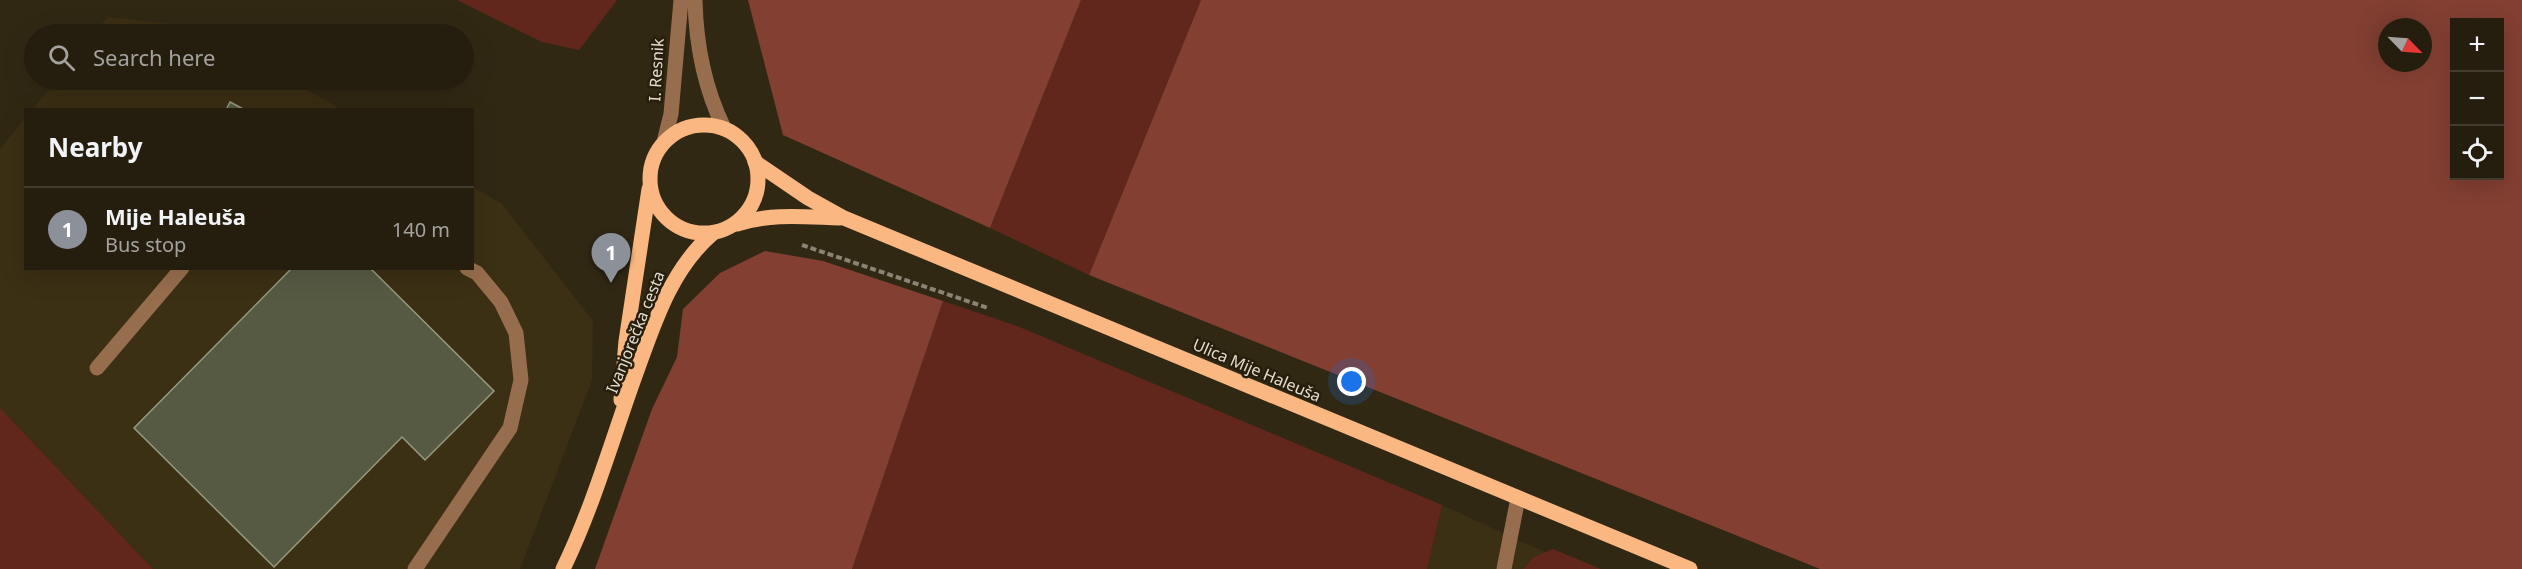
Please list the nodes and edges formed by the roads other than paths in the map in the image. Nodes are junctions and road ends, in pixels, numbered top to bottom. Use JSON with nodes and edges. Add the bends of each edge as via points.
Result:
{"nodes":[{"id":1,"x":681,"y":0,"type":"edge"},
{"id":2,"x":695,"y":0,"type":"edge"},
{"id":3,"x":724,"y":128,"type":"junction"},
{"id":4,"x":664,"y":142,"type":"junction"},
{"id":5,"x":755,"y":162,"type":"junction"},
{"id":6,"x":650,"y":187,"type":"junction"},
{"id":7,"x":844,"y":218,"type":"junction"},
{"id":8,"x":731,"y":226,"type":"junction"},
{"id":9,"x":713,"y":233,"type":"junction"},
{"id":10,"x":180,"y":270,"type":"edge"},
{"id":11,"x":471,"y":270,"type":"edge"},
{"id":12,"x":97,"y":368,"type":"dead end"},
{"id":13,"x":619,"y":421,"type":"junction"},
{"id":14,"x":1518,"y":498,"type":"junction"},
{"id":15,"x":416,"y":569,"type":"edge"},
{"id":16,"x":563,"y":569,"type":"edge"},
{"id":17,"x":1504,"y":569,"type":"edge"},
{"id":18,"x":1690,"y":569,"type":"edge"}],
"edges":[{"from":1,"to":4,"type":"street","name":"I. Resnik","via":[[671,114]]},
{"from":2,"to":3,"type":"street","via":[[704,77]]},
{"from":3,"to":4,"type":"main road","via":[[692,126],[677,131]]},
{"from":3,"to":5,"type":"main road","via":[[748,147]]},
{"from":4,"to":6,"type":"main road","via":[[654,155]]},
{"from":5,"to":7,"type":"main road","name":"Ulica Mije Haleuša"},
{"from":5,"to":8,"type":"main road","via":[[758,180],[754,198],[745,214]]},
{"from":6,"to":9,"type":"main road","via":[[665,218],[679,228]]},
{"from":6,"to":13,"type":"main road","name":"Ivanjorečka cesta","via":[[626,341]]},
{"from":7,"to":8,"type":"main road","name":"Ulica Mije Haleuša","via":[[774,216]]},
{"from":7,"to":14,"type":"main road","name":"Ulica Mije Haleuša"},
{"from":8,"to":9,"type":"main road"},
{"from":9,"to":13,"type":"main road","name":"Ivanjorečka cesta","via":[[684,263],[666,294]]},
{"from":10,"to":12,"type":"street"},
{"from":11,"to":15,"type":"street","via":[[506,313],[516,333],[521,380],[510,428]]},
{"from":13,"to":16,"type":"main road","name":"Ivanjorečka cesta","via":[[592,501]]},
{"from":14,"to":17,"type":"street"},
{"from":14,"to":18,"type":"main road","name":"Ulica Mije Haleuša"}]}
